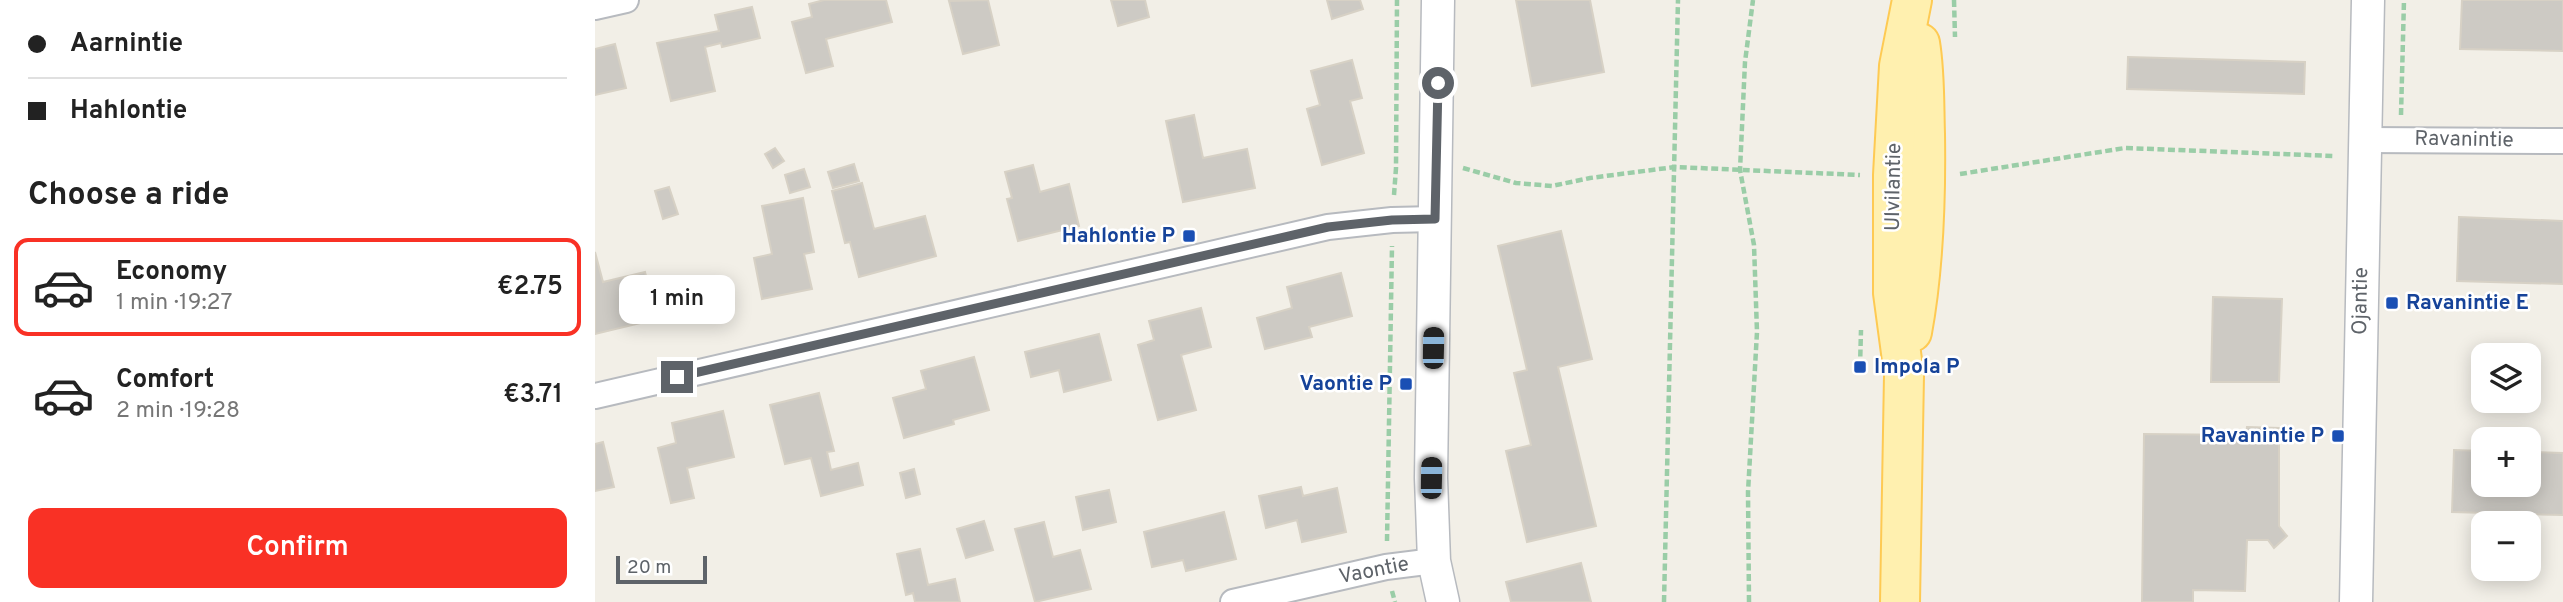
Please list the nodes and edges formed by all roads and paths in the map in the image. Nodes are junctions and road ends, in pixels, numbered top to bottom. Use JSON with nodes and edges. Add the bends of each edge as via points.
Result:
{"nodes":[{"id":1,"x":626,"y":0,"type":"edge"},
{"id":2,"x":1397,"y":0,"type":"edge"},
{"id":3,"x":1438,"y":0,"type":"edge"},
{"id":4,"x":1678,"y":0,"type":"edge"},
{"id":5,"x":1753,"y":0,"type":"edge"},
{"id":6,"x":1913,"y":0,"type":"edge"},
{"id":7,"x":2368,"y":0,"type":"edge"},
{"id":8,"x":595,"y":7,"type":"edge"},
{"id":9,"x":2365,"y":140,"type":"junction"},
{"id":10,"x":2563,"y":141,"type":"edge"},
{"id":11,"x":1435,"y":219,"type":"junction"},
{"id":12,"x":1392,"y":220,"type":"junction"},
{"id":13,"x":595,"y":396,"type":"edge"},
{"id":14,"x":1434,"y":561,"type":"junction"},
{"id":15,"x":1386,"y":567,"type":"junction"},
{"id":16,"x":1233,"y":602,"type":"edge"},
{"id":17,"x":1395,"y":602,"type":"edge"},
{"id":18,"x":1443,"y":602,"type":"edge"},
{"id":19,"x":1664,"y":602,"type":"edge"},
{"id":20,"x":1749,"y":602,"type":"edge"},
{"id":21,"x":1900,"y":602,"type":"edge"},
{"id":22,"x":2356,"y":602,"type":"edge"}],
"edges":[{"from":1,"to":8,"type":"street"},
{"from":2,"to":12,"type":"path"},
{"from":3,"to":11,"type":"street"},
{"from":4,"to":19,"type":"path"},
{"from":5,"to":20,"type":"path","via":[[1740,170],[1754,245],[1757,332],[1748,492]]},
{"from":6,"to":21,"type":"main road","name":"Ulvilantie","via":[[1899,66],[1892,175],[1893,293],[1904,375]]},
{"from":7,"to":9,"type":"street","name":"Ojantie"},
{"from":9,"to":10,"type":"street","name":"Ravanintie"},
{"from":9,"to":22,"type":"street","name":"Ojantie"},
{"from":11,"to":12,"type":"street"},
{"from":11,"to":14,"type":"street"},
{"from":12,"to":13,"type":"street","via":[[1328,227]]},
{"from":12,"to":15,"type":"path"},
{"from":14,"to":15,"type":"street","name":"Vaontie"},
{"from":14,"to":18,"type":"street"},
{"from":15,"to":16,"type":"street","name":"Vaontie"},
{"from":15,"to":17,"type":"path"}]}
